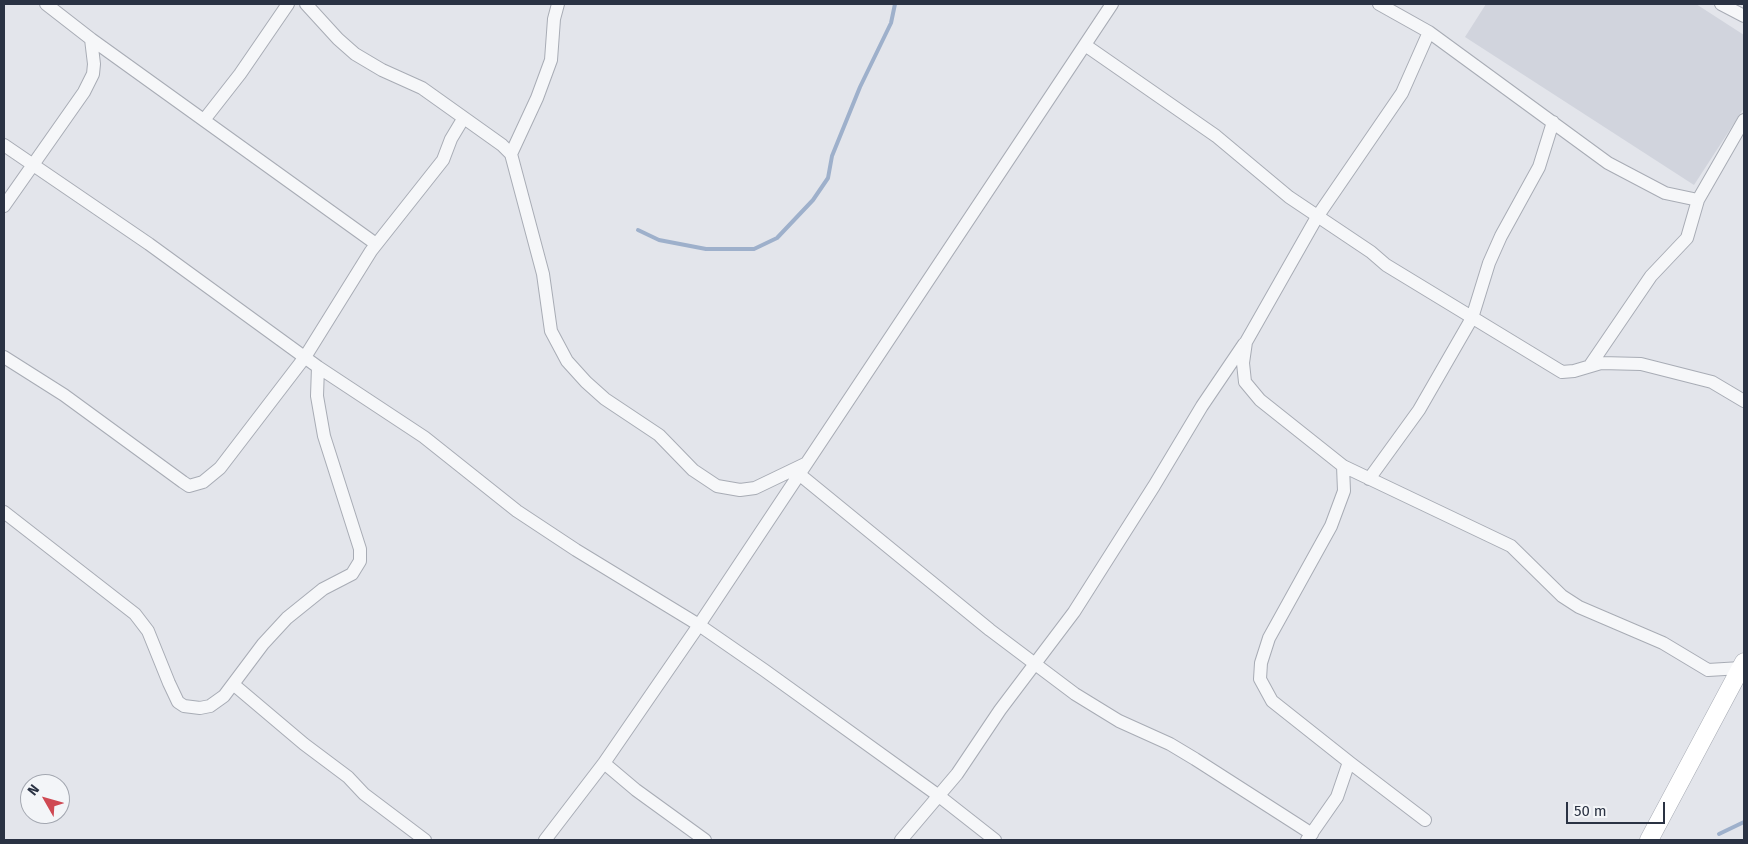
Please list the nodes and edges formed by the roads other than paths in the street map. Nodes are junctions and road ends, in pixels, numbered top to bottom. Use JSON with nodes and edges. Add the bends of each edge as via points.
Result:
{"nodes":[{"id":1,"x":46,"y":4,"type":"edge"},
{"id":2,"x":288,"y":4,"type":"edge"},
{"id":3,"x":306,"y":4,"type":"edge"},
{"id":4,"x":558,"y":4,"type":"edge"},
{"id":5,"x":1112,"y":4,"type":"edge"},
{"id":6,"x":1378,"y":4,"type":"edge"},
{"id":7,"x":1721,"y":4,"type":"edge"},
{"id":8,"x":1744,"y":16,"type":"edge"},
{"id":9,"x":1430,"y":32,"type":"junction"},
{"id":10,"x":91,"y":39,"type":"junction"},
{"id":11,"x":1085,"y":45,"type":"junction"},
{"id":12,"x":464,"y":119,"type":"junction"},
{"id":13,"x":204,"y":120,"type":"junction"},
{"id":14,"x":1744,"y":120,"type":"edge"},
{"id":15,"x":1553,"y":122,"type":"junction"},
{"id":16,"x":4,"y":145,"type":"edge"},
{"id":17,"x":511,"y":154,"type":"junction"},
{"id":18,"x":33,"y":165,"type":"junction"},
{"id":19,"x":1698,"y":200,"type":"junction"},
{"id":20,"x":4,"y":206,"type":"edge"},
{"id":21,"x":1317,"y":218,"type":"junction"},
{"id":22,"x":376,"y":244,"type":"junction"},
{"id":23,"x":1472,"y":318,"type":"junction"},
{"id":24,"x":1246,"y":342,"type":"junction"},
{"id":25,"x":4,"y":357,"type":"edge"},
{"id":26,"x":305,"y":357,"type":"junction"},
{"id":27,"x":1591,"y":364,"type":"junction"},
{"id":28,"x":318,"y":367,"type":"junction"},
{"id":29,"x":1744,"y":401,"type":"edge"},
{"id":30,"x":808,"y":462,"type":"junction"},
{"id":31,"x":1342,"y":466,"type":"junction"},
{"id":32,"x":799,"y":474,"type":"junction"},
{"id":33,"x":1369,"y":479,"type":"junction"},
{"id":34,"x":4,"y":512,"type":"edge"},
{"id":35,"x":699,"y":625,"type":"junction"},
{"id":36,"x":1034,"y":665,"type":"junction"},
{"id":37,"x":1743,"y":665,"type":"edge"},
{"id":38,"x":233,"y":684,"type":"junction"},
{"id":39,"x":1349,"y":762,"type":"junction"},
{"id":40,"x":604,"y":763,"type":"junction"},
{"id":41,"x":939,"y":796,"type":"junction"},
{"id":42,"x":1425,"y":820,"type":"dead end"},
{"id":43,"x":1310,"y":837,"type":"edge"},
{"id":44,"x":425,"y":840,"type":"edge"},
{"id":45,"x":546,"y":840,"type":"edge"},
{"id":46,"x":705,"y":840,"type":"edge"},
{"id":47,"x":902,"y":840,"type":"edge"},
{"id":48,"x":995,"y":840,"type":"edge"},
{"id":49,"x":1648,"y":840,"type":"edge"}],
"edges":[{"from":1,"to":10,"type":"street"},
{"from":2,"to":13,"type":"street"},
{"from":3,"to":12,"type":"street","via":[[355,54],[422,88]]},
{"from":4,"to":17,"type":"street","via":[[551,60]]},
{"from":5,"to":11,"type":"street"},
{"from":6,"to":9,"type":"street"},
{"from":7,"to":8,"type":"street"},
{"from":9,"to":15,"type":"street"},
{"from":9,"to":21,"type":"street","via":[[1402,93]]},
{"from":10,"to":13,"type":"street"},
{"from":10,"to":18,"type":"street","via":[[94,64],[90,82]]},
{"from":11,"to":21,"type":"street","via":[[1228,144]]},
{"from":11,"to":30,"type":"street"},
{"from":12,"to":17,"type":"street"},
{"from":12,"to":22,"type":"street","via":[[443,160]]},
{"from":13,"to":22,"type":"street"},
{"from":14,"to":19,"type":"street"},
{"from":15,"to":19,"type":"street","via":[[1622,172],[1665,193]]},
{"from":15,"to":23,"type":"street","via":[[1539,167],[1489,263]]},
{"from":16,"to":18,"type":"street"},
{"from":17,"to":30,"type":"street","via":[[543,274],[551,330],[567,361],[586,382],[605,399],[659,435],[693,470],[717,486],[740,490],[755,488]]},
{"from":18,"to":20,"type":"street"},
{"from":18,"to":26,"type":"street"},
{"from":19,"to":27,"type":"street","via":[[1687,238],[1651,276]]},
{"from":21,"to":23,"type":"street"},
{"from":21,"to":24,"type":"street"},
{"from":22,"to":26,"type":"street"},
{"from":23,"to":27,"type":"street","via":[[1562,372]]},
{"from":23,"to":33,"type":"street","via":[[1420,410]]},
{"from":24,"to":31,"type":"street","via":[[1244,373],[1249,389]]},
{"from":24,"to":36,"type":"street","via":[[1202,406],[1074,612]]},
{"from":25,"to":26,"type":"street","via":[[64,395],[189,486],[203,482],[220,468]]},
{"from":26,"to":28,"type":"street"},
{"from":27,"to":29,"type":"street","via":[[1652,365],[1712,382]]},
{"from":28,"to":35,"type":"street","via":[[424,437],[516,511]]},
{"from":28,"to":38,"type":"street","via":[[317,396],[324,436],[360,549],[360,561],[352,574],[323,589],[288,618],[263,644]]},
{"from":30,"to":32,"type":"street"},
{"from":31,"to":33,"type":"street"},
{"from":31,"to":39,"type":"street","via":[[1344,491],[1331,526],[1269,638],[1261,662],[1260,679],[1272,702]]},
{"from":32,"to":35,"type":"street"},
{"from":32,"to":36,"type":"street"},
{"from":33,"to":37,"type":"street","via":[[1511,546],[1562,596],[1578,607],[1656,640],[1708,670]]},
{"from":34,"to":38,"type":"street","via":[[135,614],[148,632],[178,702],[184,706],[210,706]]},
{"from":35,"to":40,"type":"street"},
{"from":35,"to":41,"type":"street"},
{"from":36,"to":41,"type":"street"},
{"from":36,"to":43,"type":"street","via":[[1101,710],[1170,744]]},
{"from":37,"to":49,"type":"main road"},
{"from":38,"to":44,"type":"street","via":[[348,777],[364,794]]},
{"from":39,"to":42,"type":"street"},
{"from":39,"to":43,"type":"street","via":[[1337,797]]},
{"from":40,"to":45,"type":"street"},
{"from":40,"to":46,"type":"street"},
{"from":41,"to":47,"type":"street"},
{"from":41,"to":48,"type":"street"}]}
